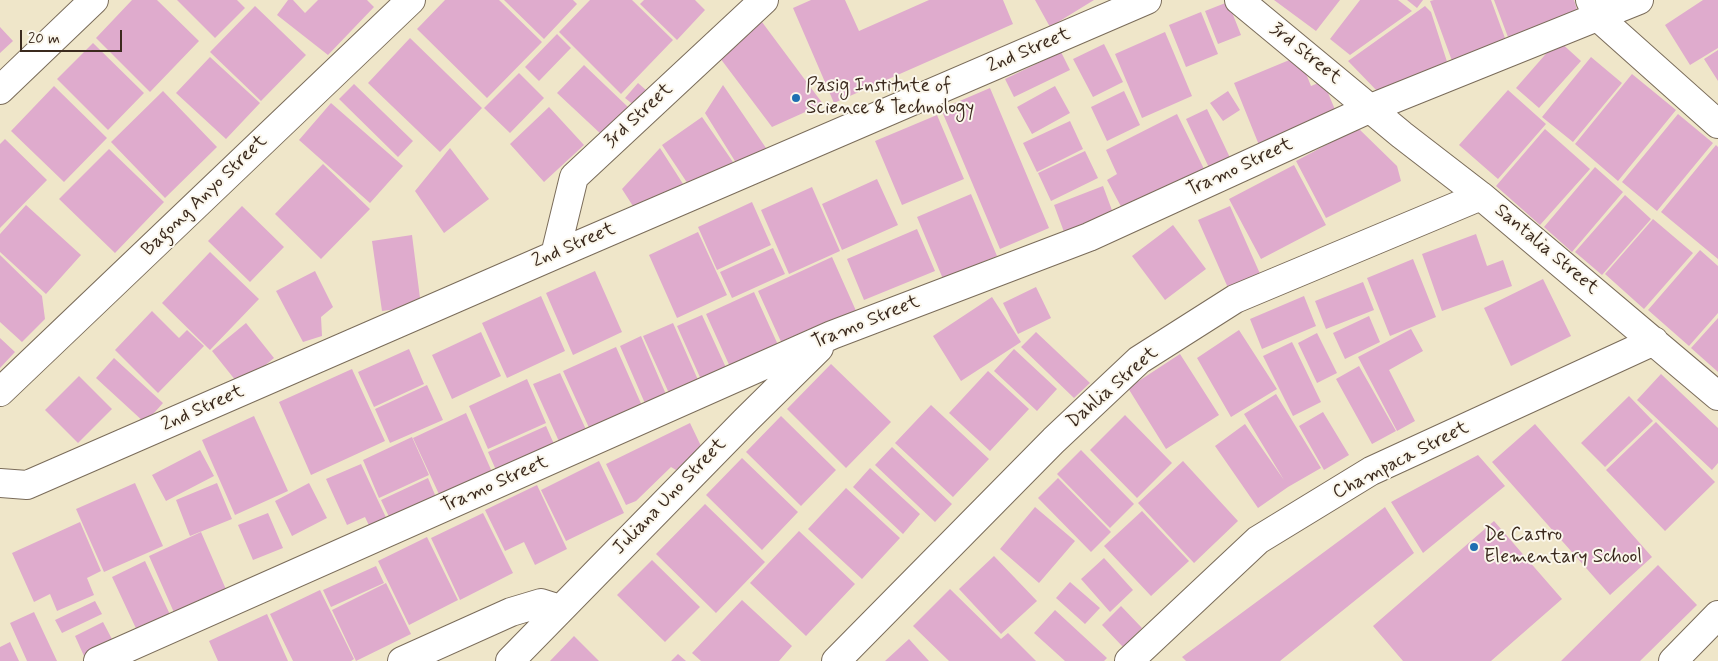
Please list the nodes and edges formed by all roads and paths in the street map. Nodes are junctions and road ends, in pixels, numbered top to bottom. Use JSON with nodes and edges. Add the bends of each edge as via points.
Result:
{"nodes":[{"id":1,"x":94,"y":0,"type":"edge"},
{"id":2,"x":411,"y":0,"type":"edge"},
{"id":3,"x":764,"y":0,"type":"edge"},
{"id":4,"x":1148,"y":0,"type":"edge"},
{"id":5,"x":1239,"y":0,"type":"edge"},
{"id":6,"x":1639,"y":0,"type":"edge"},
{"id":7,"x":1594,"y":9,"type":"edge"},
{"id":8,"x":0,"y":90,"type":"edge"},
{"id":9,"x":1371,"y":108,"type":"junction"},
{"id":10,"x":1717,"y":123,"type":"edge"},
{"id":11,"x":1481,"y":196,"type":"junction"},
{"id":12,"x":555,"y":255,"type":"junction"},
{"id":13,"x":832,"y":335,"type":"junction"},
{"id":14,"x":1654,"y":341,"type":"junction"},
{"id":15,"x":0,"y":392,"type":"edge"},
{"id":16,"x":1718,"y":396,"type":"edge"},
{"id":17,"x":0,"y":483,"type":"edge"},
{"id":18,"x":560,"y":609,"type":"junction"},
{"id":19,"x":1718,"y":615,"type":"edge"},
{"id":20,"x":1136,"y":659,"type":"edge"},
{"id":21,"x":98,"y":661,"type":"edge"},
{"id":22,"x":402,"y":661,"type":"edge"},
{"id":23,"x":510,"y":661,"type":"edge"},
{"id":24,"x":836,"y":661,"type":"edge"},
{"id":25,"x":1673,"y":661,"type":"edge"}],
"edges":[{"from":1,"to":8,"type":"street"},
{"from":2,"to":15,"type":"street","name":"Bagong Anyo Street"},
{"from":3,"to":12,"type":"street","name":"3rd Street","via":[[574,176]]},
{"from":4,"to":12,"type":"street","name":"2nd Street"},
{"from":5,"to":9,"type":"street","name":"3rd Street"},
{"from":6,"to":7,"type":"street","name":"Tramo Street"},
{"from":7,"to":9,"type":"street","name":"Tramo Street"},
{"from":7,"to":10,"type":"street"},
{"from":9,"to":11,"type":"street","name":"Santalia Street"},
{"from":9,"to":13,"type":"street","name":"Tramo Street","via":[[1089,237]]},
{"from":11,"to":14,"type":"street","name":"Santalia Street"},
{"from":11,"to":24,"type":"street","name":"Dahlia Street","via":[[1235,298],[1139,360],[1054,440]]},
{"from":12,"to":17,"type":"street","name":"2nd Street","via":[[27,486]]},
{"from":13,"to":18,"type":"street","name":"Juliana Uno Street"},
{"from":13,"to":21,"type":"street","name":"Tramo Street"},
{"from":14,"to":16,"type":"street","name":"Santalia Street"},
{"from":14,"to":20,"type":"street","name":"Champaca Street","via":[[1371,471],[1258,540]]},
{"from":18,"to":22,"type":"street","via":[[541,603],[511,612]]},
{"from":18,"to":23,"type":"street","name":"Juliana Uno Street"},
{"from":19,"to":25,"type":"street"}]}
